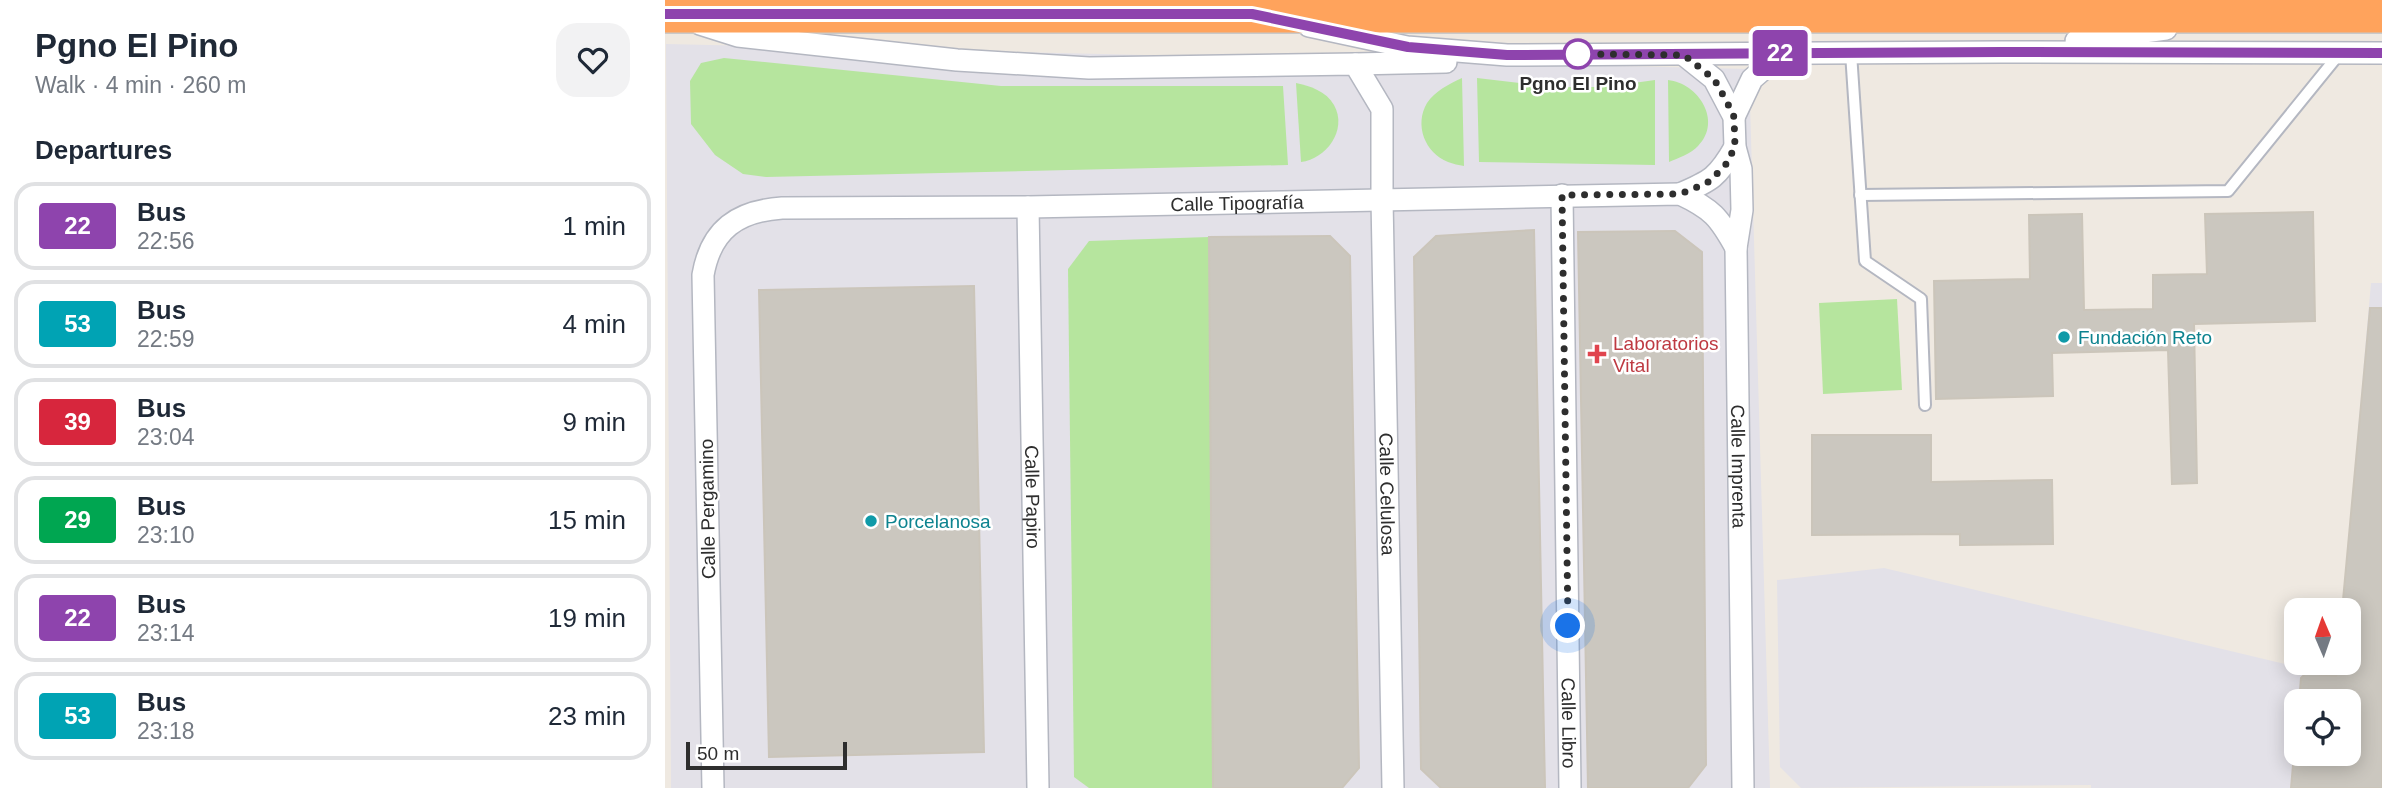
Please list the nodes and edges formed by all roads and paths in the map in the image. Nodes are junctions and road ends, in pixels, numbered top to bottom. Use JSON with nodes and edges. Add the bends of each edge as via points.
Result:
{"nodes":[{"id":1,"x":2277,"y":13,"type":"junction"},
{"id":2,"x":668,"y":14,"type":"edge"},
{"id":3,"x":1252,"y":14,"type":"junction"},
{"id":4,"x":2382,"y":14,"type":"edge"},
{"id":5,"x":2001,"y":52,"type":"junction"},
{"id":6,"x":1782,"y":53,"type":"junction"},
{"id":7,"x":1851,"y":53,"type":"junction"},
{"id":8,"x":2340,"y":53,"type":"junction"},
{"id":9,"x":2382,"y":53,"type":"edge"},
{"id":10,"x":1507,"y":55,"type":"junction"},
{"id":11,"x":1684,"y":55,"type":"junction"},
{"id":12,"x":1355,"y":64,"type":"junction"},
{"id":13,"x":1734,"y":117,"type":"junction"},
{"id":14,"x":1735,"y":147,"type":"junction"},
{"id":15,"x":1680,"y":194,"type":"junction"},
{"id":16,"x":1562,"y":195,"type":"junction"},
{"id":17,"x":1860,"y":195,"type":"junction"},
{"id":18,"x":1382,"y":199,"type":"junction"},
{"id":19,"x":1028,"y":207,"type":"junction"},
{"id":20,"x":720,"y":233,"type":"joint"},
{"id":21,"x":1737,"y":247,"type":"junction"},
{"id":22,"x":1925,"y":405,"type":"dead end"},
{"id":23,"x":713,"y":788,"type":"edge"},
{"id":24,"x":1038,"y":788,"type":"edge"},
{"id":25,"x":1393,"y":788,"type":"edge"},
{"id":26,"x":1570,"y":788,"type":"edge"},
{"id":27,"x":1743,"y":788,"type":"edge"}],
"edges":[{"from":1,"to":3,"type":"highway"},
{"from":1,"to":4,"type":"highway"},
{"from":1,"to":5,"type":"street"},
{"from":2,"to":3,"type":"highway"},
{"from":2,"to":12,"type":"street","via":[[738,36],[957,60],[1089,68]]},
{"from":3,"to":10,"type":"street","via":[[1408,47]]},
{"from":5,"to":7,"type":"street"},
{"from":5,"to":8,"type":"street"},
{"from":6,"to":7,"type":"street"},
{"from":6,"to":11,"type":"street"},
{"from":6,"to":13,"type":"street","name":"Calle Imprenta","via":[[1752,79]]},
{"from":7,"to":17,"type":"lane"},
{"from":8,"to":9,"type":"street"},
{"from":8,"to":17,"type":"lane","via":[[2228,191]]},
{"from":10,"to":11,"type":"street"},
{"from":10,"to":12,"type":"street"},
{"from":11,"to":13,"type":"street","name":"Calle Imprenta","via":[[1714,79]]},
{"from":12,"to":18,"type":"street","name":"Calle Celulosa","via":[[1382,109]]},
{"from":13,"to":14,"type":"street","name":"Calle Imprenta"},
{"from":14,"to":15,"type":"street","via":[[1725,166],[1707,183]]},
{"from":14,"to":21,"type":"street","name":"Calle Imprenta","via":[[1741,169],[1742,210]]},
{"from":15,"to":16,"type":"street","name":"Calle Tipografía"},
{"from":15,"to":21,"type":"street","name":"Calle Tipografía","via":[[1722,221]]},
{"from":16,"to":18,"type":"street","name":"Calle Tipografía"},
{"from":16,"to":26,"type":"street","name":"Calle Libro"},
{"from":17,"to":22,"type":"lane","via":[[1865,261],[1921,299]]},
{"from":18,"to":19,"type":"street","name":"Calle Tipografía"},
{"from":18,"to":25,"type":"street","name":"Calle Celulosa"},
{"from":19,"to":20,"type":"street","name":"Calle Tipografía","via":[[764,209],[740,217]]},
{"from":19,"to":24,"type":"street","name":"Calle Papiro"},
{"from":20,"to":23,"type":"street","name":"Calle Pergamino","via":[[702,275]]},
{"from":21,"to":27,"type":"street","name":"Calle Imprenta"}]}
